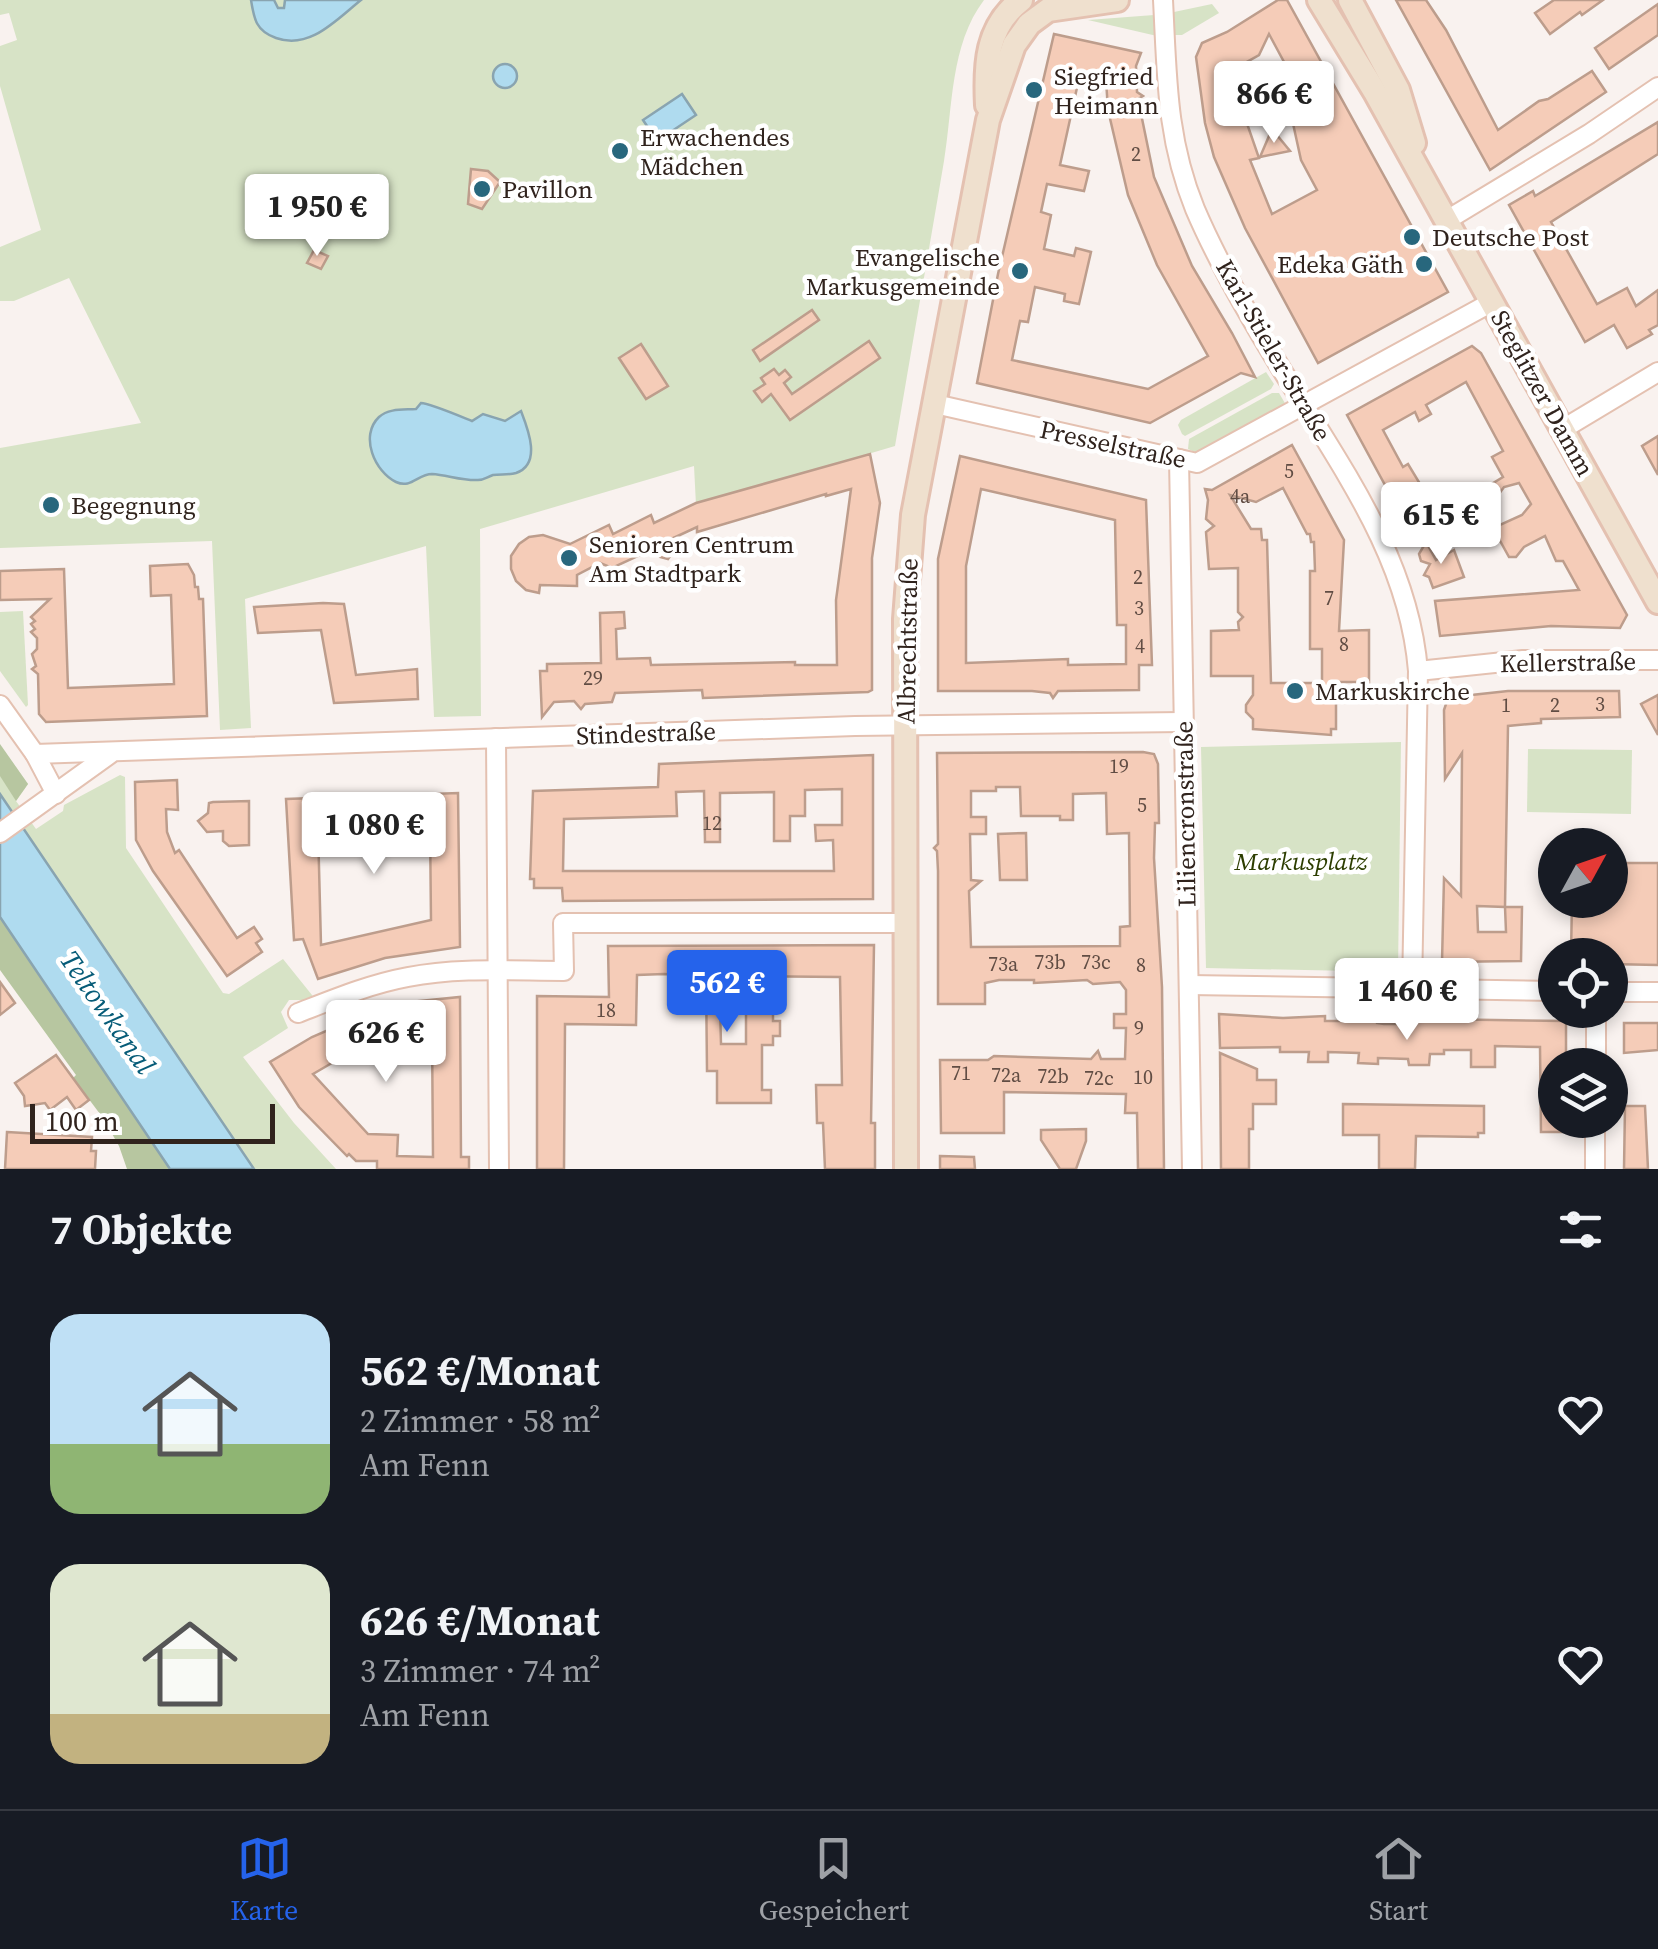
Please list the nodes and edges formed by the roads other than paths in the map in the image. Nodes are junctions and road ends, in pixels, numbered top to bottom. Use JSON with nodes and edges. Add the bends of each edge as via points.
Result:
{"nodes":[{"id":1,"x":1021,"y":0,"type":"edge"},
{"id":2,"x":1117,"y":0,"type":"edge"},
{"id":3,"x":1163,"y":0,"type":"edge"},
{"id":4,"x":1319,"y":0,"type":"edge"},
{"id":5,"x":1350,"y":0,"type":"edge"},
{"id":6,"x":1658,"y":87,"type":"edge"},
{"id":7,"x":988,"y":120,"type":"junction"},
{"id":8,"x":1427,"y":184,"type":"junction"},
{"id":9,"x":1446,"y":220,"type":"junction"},
{"id":10,"x":1492,"y":302,"type":"junction"},
{"id":11,"x":1658,"y":372,"type":"edge"},
{"id":12,"x":935,"y":404,"type":"junction"},
{"id":13,"x":1304,"y":405,"type":"junction"},
{"id":14,"x":1562,"y":429,"type":"junction"},
{"id":15,"x":1180,"y":459,"type":"junction"},
{"id":16,"x":1658,"y":602,"type":"edge"},
{"id":17,"x":1658,"y":660,"type":"edge"},
{"id":18,"x":1418,"y":671,"type":"junction"},
{"id":19,"x":0,"y":704,"type":"edge"},
{"id":20,"x":1183,"y":722,"type":"junction"},
{"id":21,"x":905,"y":725,"type":"junction"},
{"id":22,"x":496,"y":738,"type":"junction"},
{"id":23,"x":36,"y":754,"type":"junction"},
{"id":24,"x":110,"y":754,"type":"junction"},
{"id":25,"x":56,"y":794,"type":"junction"},
{"id":26,"x":0,"y":833,"type":"edge"},
{"id":27,"x":905,"y":923,"type":"junction"},
{"id":28,"x":498,"y":971,"type":"junction"},
{"id":29,"x":1189,"y":986,"type":"junction"},
{"id":30,"x":1412,"y":989,"type":"junction"},
{"id":31,"x":1538,"y":991,"type":"edge"},
{"id":32,"x":1628,"y":992,"type":"edge"},
{"id":33,"x":1658,"y":992,"type":"edge"},
{"id":34,"x":298,"y":1014,"type":"dead end"},
{"id":35,"x":1595,"y":1138,"type":"edge"},
{"id":36,"x":499,"y":1169,"type":"edge"},
{"id":37,"x":906,"y":1169,"type":"edge"},
{"id":38,"x":1192,"y":1169,"type":"edge"},
{"id":39,"x":1595,"y":1169,"type":"edge"}],
"edges":[{"from":1,"to":7,"type":"street","via":[[989,46]]},
{"from":2,"to":7,"type":"street","via":[[1057,8],[1029,24],[1014,45]]},
{"from":3,"to":13,"type":"street","name":"Karl-Stieler-Straße","via":[[1166,97],[1189,192]]},
{"from":4,"to":8,"type":"street","name":"Steglitzer Damm"},
{"from":5,"to":8,"type":"street","name":"Steglitzer Damm","via":[[1398,90]]},
{"from":6,"to":9,"type":"street"},
{"from":7,"to":12,"type":"street","name":"Albrechtstraße"},
{"from":8,"to":9,"type":"street","name":"Steglitzer Damm"},
{"from":9,"to":10,"type":"street","name":"Steglitzer Damm"},
{"from":10,"to":13,"type":"street","name":"Presselstraße"},
{"from":10,"to":14,"type":"street","name":"Steglitzer Damm"},
{"from":11,"to":14,"type":"street"},
{"from":12,"to":15,"type":"street","name":"Presselstraße"},
{"from":12,"to":21,"type":"street","name":"Albrechtstraße","via":[[909,539]]},
{"from":13,"to":15,"type":"street","name":"Presselstraße","via":[[1196,463]]},
{"from":13,"to":18,"type":"street","name":"Karl-Stieler-Straße","via":[[1394,563],[1414,628]]},
{"from":14,"to":16,"type":"street","name":"Steglitzer Damm"},
{"from":15,"to":20,"type":"street","name":"Liliencronstraße"},
{"from":17,"to":18,"type":"street","name":"Kellerstraße","via":[[1523,660]]},
{"from":18,"to":30,"type":"street","name":"Karl-Stieler-Straße"},
{"from":19,"to":23,"type":"street"},
{"from":20,"to":21,"type":"street","name":"Stindestraße"},
{"from":20,"to":29,"type":"street","name":"Liliencronstraße"},
{"from":21,"to":22,"type":"street","name":"Stindestraße"},
{"from":21,"to":27,"type":"street","name":"Albrechtstraße"},
{"from":22,"to":24,"type":"street","name":"Stindestraße"},
{"from":22,"to":28,"type":"street"},
{"from":23,"to":24,"type":"street","name":"Stindestraße"},
{"from":23,"to":25,"type":"street"},
{"from":24,"to":25,"type":"street"},
{"from":25,"to":26,"type":"street"},
{"from":27,"to":28,"type":"street","via":[[563,923],[564,971]]},
{"from":27,"to":37,"type":"street","name":"Albrechtstraße"},
{"from":28,"to":34,"type":"street","via":[[410,976]]},
{"from":28,"to":36,"type":"street"},
{"from":29,"to":30,"type":"street"},
{"from":29,"to":38,"type":"street","name":"Liliencronstraße"},
{"from":30,"to":31,"type":"street"},
{"from":32,"to":33,"type":"street"},
{"from":35,"to":39,"type":"street"}]}
